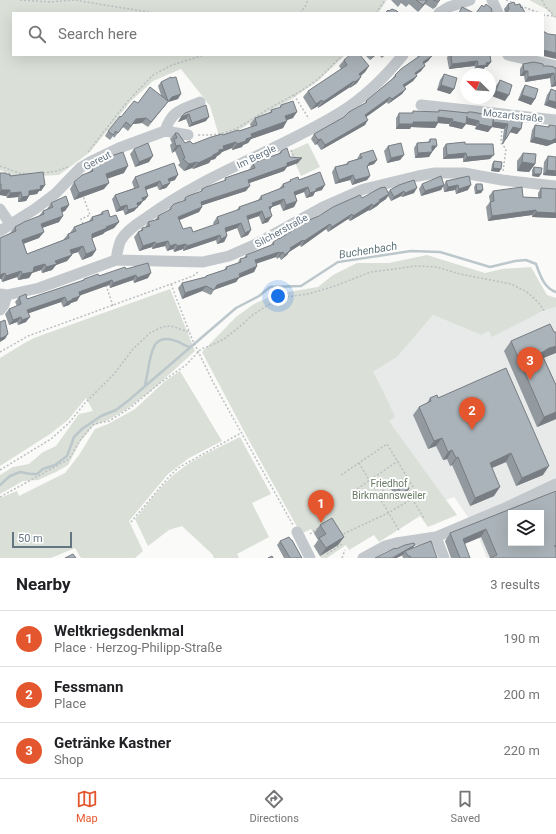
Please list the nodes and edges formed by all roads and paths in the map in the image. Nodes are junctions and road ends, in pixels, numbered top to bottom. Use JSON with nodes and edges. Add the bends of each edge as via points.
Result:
{"nodes":[{"id":1,"x":20,"y":0,"type":"edge"},
{"id":2,"x":308,"y":0,"type":"edge"},
{"id":3,"x":385,"y":0,"type":"edge"},
{"id":4,"x":470,"y":0,"type":"edge"},
{"id":5,"x":492,"y":0,"type":"edge"},
{"id":6,"x":506,"y":0,"type":"edge"},
{"id":7,"x":542,"y":0,"type":"edge"},
{"id":8,"x":148,"y":12,"type":"edge"},
{"id":9,"x":301,"y":12,"type":"edge"},
{"id":10,"x":377,"y":12,"type":"edge"},
{"id":11,"x":441,"y":12,"type":"edge"},
{"id":12,"x":498,"y":12,"type":"edge"},
{"id":13,"x":536,"y":12,"type":"edge"},
{"id":14,"x":544,"y":14,"type":"edge"},
{"id":15,"x":554,"y":16,"type":"junction"},
{"id":16,"x":556,"y":18,"type":"edge"},
{"id":17,"x":201,"y":56,"type":"edge"},
{"id":18,"x":341,"y":56,"type":"edge"},
{"id":19,"x":402,"y":56,"type":"edge"},
{"id":20,"x":516,"y":56,"type":"edge"},
{"id":21,"x":556,"y":66,"type":"edge"},
{"id":22,"x":294,"y":95,"type":"junction"},
{"id":23,"x":200,"y":102,"type":"dead end"},
{"id":24,"x":422,"y":105,"type":"dead end"},
{"id":25,"x":304,"y":111,"type":"dead end"},
{"id":26,"x":504,"y":113,"type":"junction"},
{"id":27,"x":556,"y":120,"type":"edge"},
{"id":28,"x":164,"y":131,"type":"junction"},
{"id":29,"x":188,"y":134,"type":"joint"},
{"id":30,"x":286,"y":141,"type":"junction"},
{"id":31,"x":295,"y":158,"type":"edge"},
{"id":32,"x":0,"y":166,"type":"edge"},
{"id":33,"x":80,"y":168,"type":"junction"},
{"id":34,"x":33,"y":174,"type":"edge"},
{"id":35,"x":40,"y":174,"type":"edge"},
{"id":36,"x":502,"y":180,"type":"junction"},
{"id":37,"x":556,"y":186,"type":"edge"},
{"id":38,"x":82,"y":194,"type":"edge"},
{"id":39,"x":0,"y":209,"type":"edge"},
{"id":40,"x":11,"y":225,"type":"junction"},
{"id":41,"x":84,"y":226,"type":"edge"},
{"id":42,"x":0,"y":231,"type":"edge"},
{"id":43,"x":116,"y":260,"type":"junction"},
{"id":44,"x":203,"y":262,"type":"junction"},
{"id":45,"x":100,"y":267,"type":"junction"},
{"id":46,"x":171,"y":284,"type":"junction"},
{"id":47,"x":3,"y":294,"type":"edge"},
{"id":48,"x":113,"y":306,"type":"junction"},
{"id":49,"x":0,"y":310,"type":"edge"},
{"id":50,"x":545,"y":312,"type":"dead end"},
{"id":51,"x":190,"y":332,"type":"junction"},
{"id":52,"x":198,"y":351,"type":"junction"},
{"id":53,"x":0,"y":352,"type":"edge"},
{"id":54,"x":241,"y":433,"type":"junction"},
{"id":55,"x":398,"y":461,"type":"junction"},
{"id":56,"x":359,"y":463,"type":"junction"},
{"id":57,"x":0,"y":470,"type":"edge"},
{"id":58,"x":340,"y":475,"type":"dead end"},
{"id":59,"x":369,"y":481,"type":"junction"},
{"id":60,"x":556,"y":484,"type":"edge"},
{"id":61,"x":390,"y":486,"type":"dead end"},
{"id":62,"x":354,"y":491,"type":"dead end"},
{"id":63,"x":377,"y":494,"type":"junction"},
{"id":64,"x":0,"y":497,"type":"edge"},
{"id":65,"x":412,"y":499,"type":"junction"},
{"id":66,"x":365,"y":501,"type":"dead end"},
{"id":67,"x":388,"y":513,"type":"junction"},
{"id":68,"x":424,"y":518,"type":"dead end"},
{"id":69,"x":131,"y":522,"type":"dead end"},
{"id":70,"x":324,"y":525,"type":"edge"},
{"id":71,"x":297,"y":532,"type":"joint"},
{"id":72,"x":400,"y":532,"type":"dead end"},
{"id":73,"x":310,"y":534,"type":"dead end"},
{"id":74,"x":338,"y":537,"type":"edge"},
{"id":75,"x":436,"y":538,"type":"junction"},
{"id":76,"x":342,"y":544,"type":"edge"},
{"id":77,"x":346,"y":550,"type":"dead end"},
{"id":78,"x":327,"y":554,"type":"edge"},
{"id":79,"x":310,"y":558,"type":"edge"},
{"id":80,"x":342,"y":558,"type":"edge"},
{"id":81,"x":363,"y":558,"type":"edge"},
{"id":82,"x":444,"y":558,"type":"edge"}],
"edges":[{"from":1,"to":8,"type":"path","via":[[74,0]]},
{"from":2,"to":9,"type":"path"},
{"from":3,"to":10,"type":"path"},
{"from":4,"to":11,"type":"street"},
{"from":5,"to":12,"type":"street"},
{"from":6,"to":13,"type":"path"},
{"from":7,"to":15,"type":"path"},
{"from":14,"to":15,"type":"path"},
{"from":15,"to":16,"type":"path"},
{"from":17,"to":33,"type":"path","via":[[172,65],[153,75],[127,102],[86,155]]},
{"from":18,"to":22,"type":"path","via":[[318,79]]},
{"from":19,"to":30,"type":"street","name":"Im Bergle","via":[[359,100]]},
{"from":20,"to":21,"type":"street"},
{"from":22,"to":25,"type":"path"},
{"from":22,"to":29,"type":"path","via":[[236,129],[222,134]]},
{"from":23,"to":28,"type":"street","via":[[175,113]]},
{"from":24,"to":26,"type":"street","name":"Mozartstraße"},
{"from":26,"to":27,"type":"street","name":"Mozartstraße"},
{"from":26,"to":36,"type":"path","via":[[501,143],[506,148]]},
{"from":28,"to":29,"type":"street","name":"Gereut"},
{"from":28,"to":33,"type":"street","name":"Gereut","via":[[119,148]]},
{"from":30,"to":31,"type":"path"},
{"from":30,"to":43,"type":"street","name":"Im Bergle","via":[[197,185],[161,206],[122,238]]},
{"from":32,"to":34,"type":"path","via":[[19,173]]},
{"from":33,"to":35,"type":"path","via":[[67,166]]},
{"from":33,"to":40,"type":"street","name":"Gereut","via":[[55,194]]},
{"from":36,"to":37,"type":"street","name":"Silcherstraße"},
{"from":36,"to":44,"type":"street","name":"Silcherstraße","via":[[464,173],[435,173],[364,189],[323,207],[254,245],[229,256]]},
{"from":38,"to":41,"type":"path","via":[[90,215],[81,219]]},
{"from":39,"to":40,"type":"street"},
{"from":40,"to":42,"type":"street","name":"Gereut"},
{"from":43,"to":44,"type":"street","name":"Silcherstraße"},
{"from":43,"to":45,"type":"street","name":"Silcherstraße"},
{"from":44,"to":46,"type":"path","via":[[200,270],[193,276]]},
{"from":45,"to":47,"type":"street","name":"Silcherstraße","via":[[39,288]]},
{"from":45,"to":48,"type":"path"},
{"from":46,"to":48,"type":"path"},
{"from":46,"to":51,"type":"path"},
{"from":47,"to":49,"type":"street","name":"Silcherstraße","via":[[4,305]]},
{"from":48,"to":53,"type":"path","via":[[28,336]]},
{"from":50,"to":52,"type":"path","via":[[527,292],[511,284],[438,267],[405,267],[372,272],[332,287],[288,297],[268,305],[224,339]]},
{"from":51,"to":52,"type":"path"},
{"from":51,"to":57,"type":"path","via":[[171,326],[150,332],[69,423],[51,439]]},
{"from":52,"to":54,"type":"path"},
{"from":52,"to":64,"type":"path","via":[[186,365],[130,408],[109,421],[94,424],[69,459]]},
{"from":54,"to":69,"type":"path","via":[[178,468]]},
{"from":54,"to":71,"type":"path"},
{"from":55,"to":56,"type":"path","via":[[387,444]]},
{"from":55,"to":59,"type":"path"},
{"from":55,"to":65,"type":"path","via":[[415,490],[410,494]]},
{"from":56,"to":58,"type":"path"},
{"from":56,"to":59,"type":"path"},
{"from":59,"to":62,"type":"path"},
{"from":59,"to":63,"type":"path"},
{"from":60,"to":75,"type":"street"},
{"from":61,"to":63,"type":"path"},
{"from":63,"to":66,"type":"path"},
{"from":63,"to":67,"type":"path"},
{"from":65,"to":67,"type":"path"},
{"from":65,"to":68,"type":"path"},
{"from":67,"to":72,"type":"path"},
{"from":67,"to":74,"type":"path"},
{"from":70,"to":73,"type":"path"},
{"from":71,"to":79,"type":"street"},
{"from":75,"to":81,"type":"street","via":[[385,546]]},
{"from":75,"to":82,"type":"street"},
{"from":76,"to":78,"type":"path"},
{"from":77,"to":80,"type":"path"}]}
